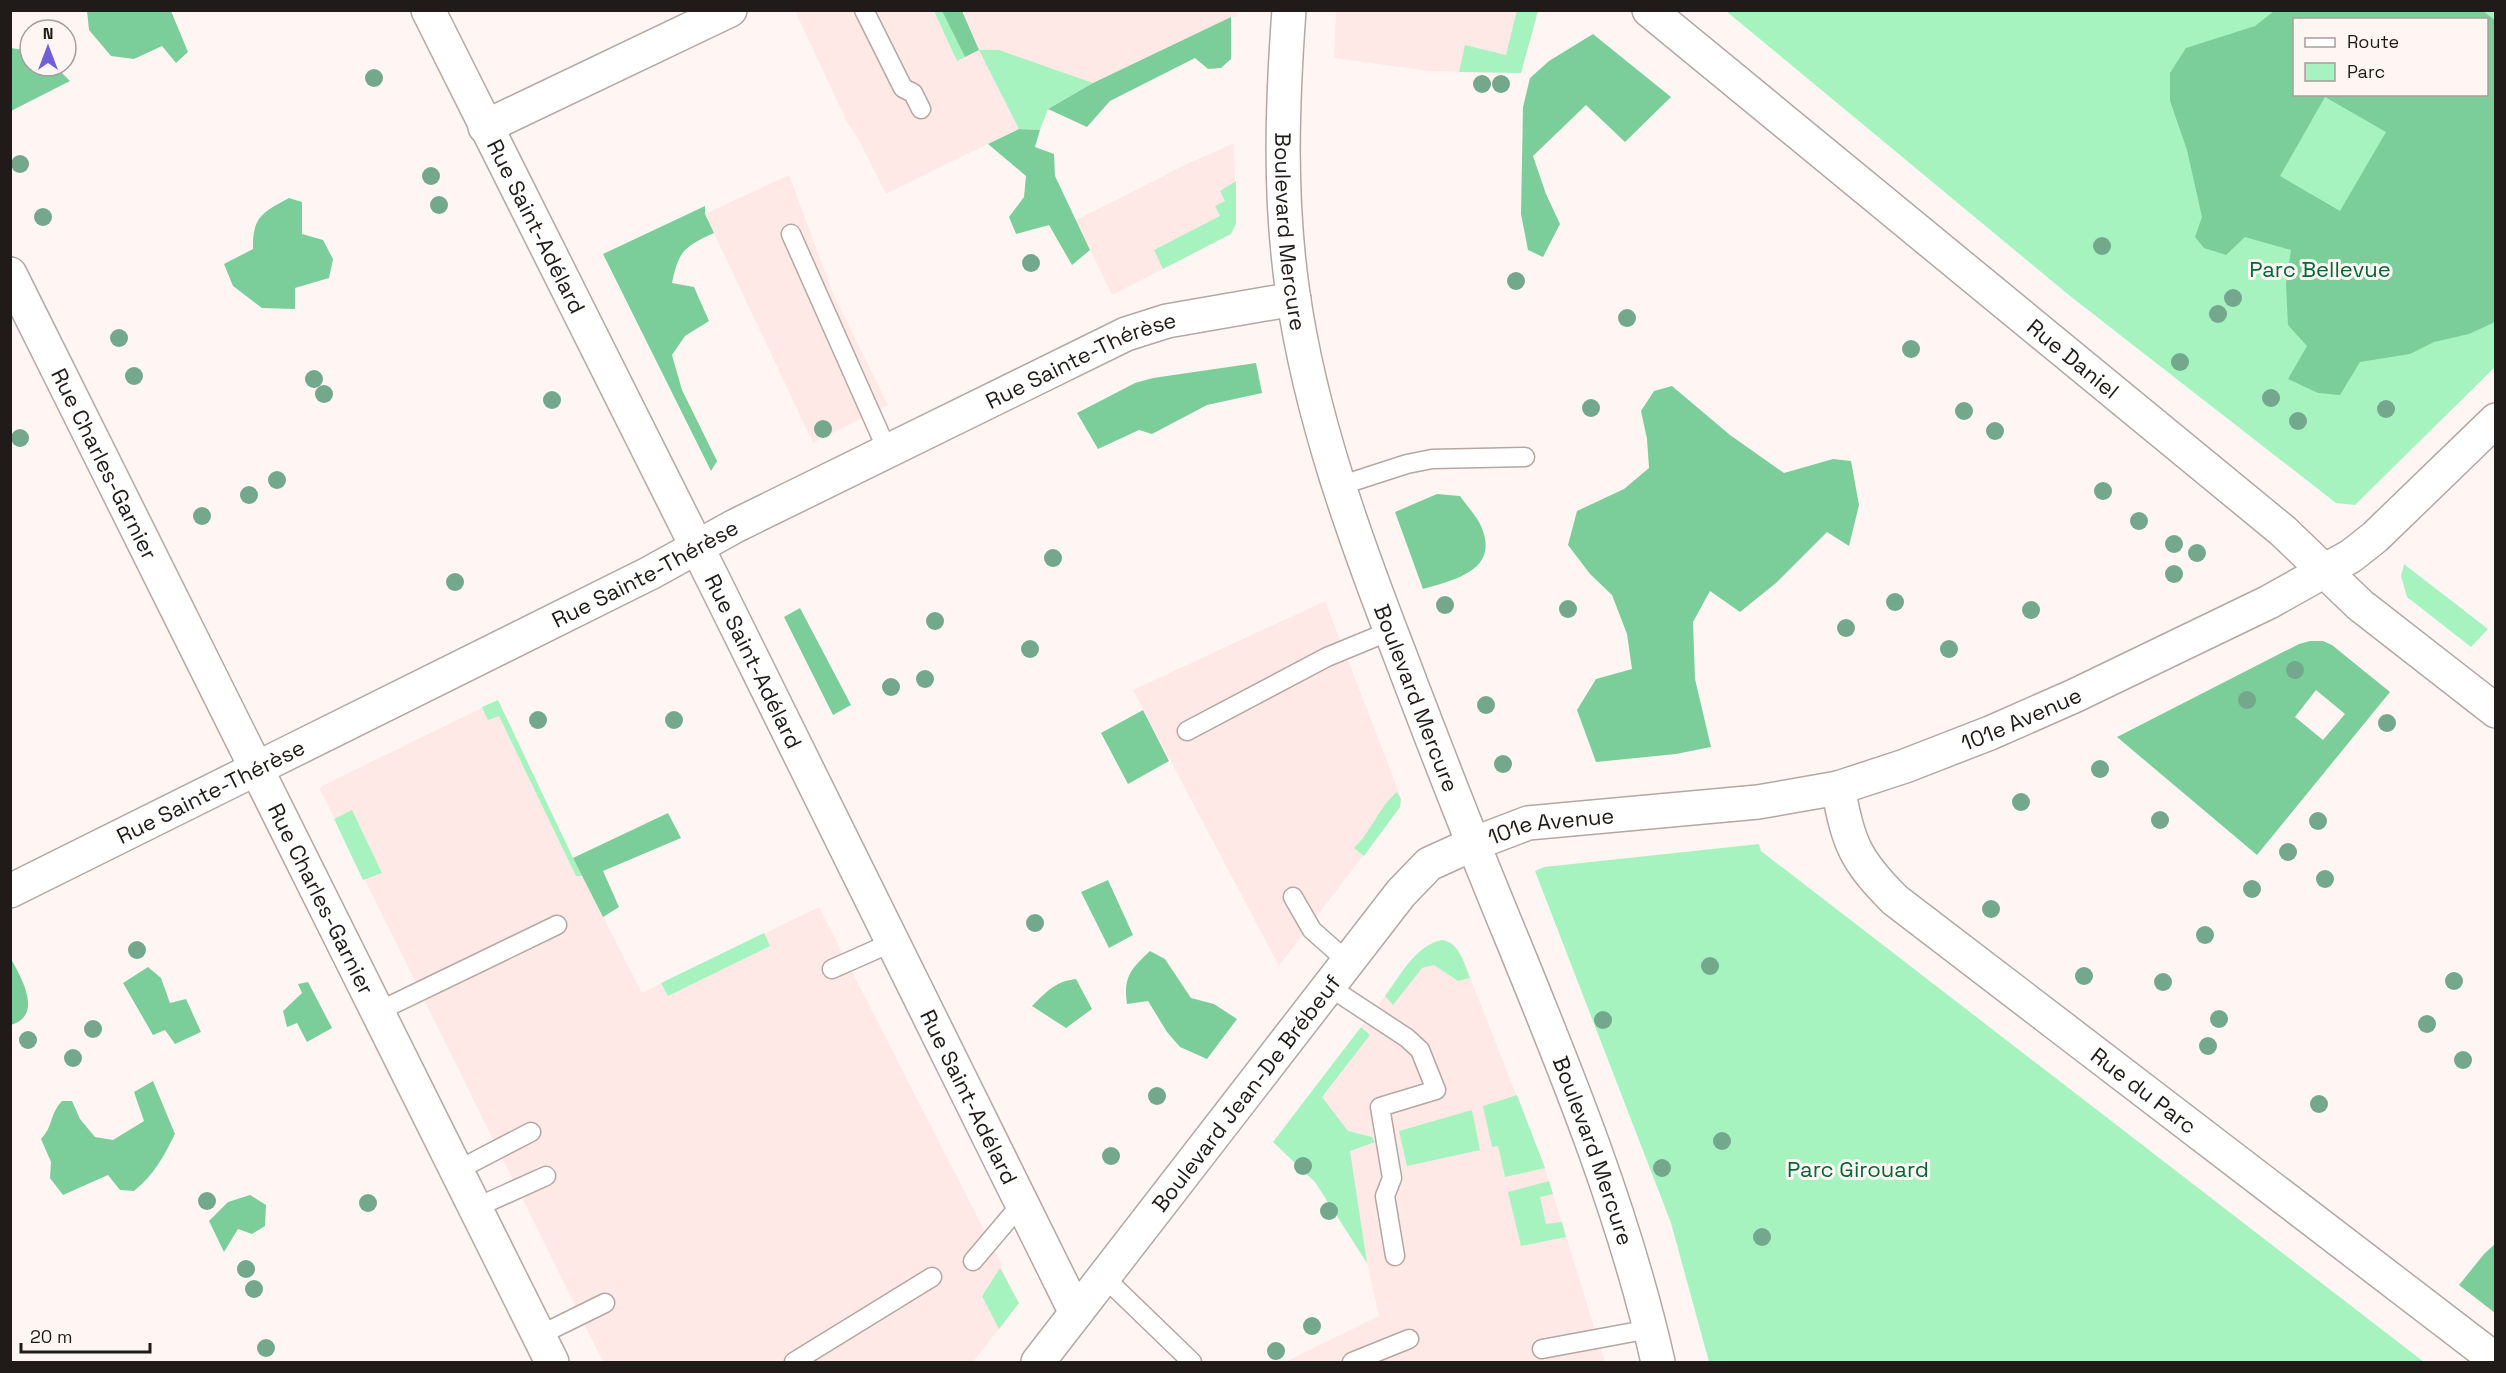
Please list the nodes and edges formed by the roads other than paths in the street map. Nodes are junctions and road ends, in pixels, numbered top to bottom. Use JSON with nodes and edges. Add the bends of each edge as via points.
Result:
{"nodes":[{"id":1,"x":428,"y":10,"type":"edge"},
{"id":2,"x":730,"y":10,"type":"edge"},
{"id":3,"x":864,"y":10,"type":"edge"},
{"id":4,"x":1289,"y":10,"type":"edge"},
{"id":5,"x":1649,"y":10,"type":"edge"},
{"id":6,"x":921,"y":109,"type":"dead end"},
{"id":7,"x":485,"y":127,"type":"junction"},
{"id":8,"x":790,"y":234,"type":"dead end"},
{"id":9,"x":10,"y":274,"type":"edge"},
{"id":10,"x":1294,"y":299,"type":"junction"},
{"id":11,"x":2496,"y":420,"type":"edge"},
{"id":12,"x":888,"y":452,"type":"junction"},
{"id":13,"x":1525,"y":457,"type":"dead end"},
{"id":14,"x":1339,"y":486,"type":"junction"},
{"id":15,"x":697,"y":547,"type":"junction"},
{"id":16,"x":2325,"y":572,"type":"junction"},
{"id":17,"x":1390,"y":631,"type":"junction"},
{"id":18,"x":2496,"y":711,"type":"edge"},
{"id":19,"x":1187,"y":731,"type":"dead end"},
{"id":20,"x":256,"y":769,"type":"junction"},
{"id":21,"x":1838,"y":788,"type":"junction"},
{"id":22,"x":1473,"y":844,"type":"junction"},
{"id":23,"x":10,"y":891,"type":"edge"},
{"id":24,"x":1293,"y":897,"type":"dead end"},
{"id":25,"x":557,"y":925,"type":"dead end"},
{"id":26,"x":893,"y":942,"type":"junction"},
{"id":27,"x":832,"y":969,"type":"dead end"},
{"id":28,"x":1337,"y":973,"type":"junction"},
{"id":29,"x":377,"y":1012,"type":"junction"},
{"id":30,"x":531,"y":1132,"type":"dead end"},
{"id":31,"x":456,"y":1171,"type":"junction"},
{"id":32,"x":546,"y":1176,"type":"dead end"},
{"id":33,"x":1022,"y":1203,"type":"junction"},
{"id":34,"x":475,"y":1208,"type":"junction"},
{"id":35,"x":1395,"y":1256,"type":"dead end"},
{"id":36,"x":973,"y":1261,"type":"dead end"},
{"id":37,"x":932,"y":1277,"type":"dead end"},
{"id":38,"x":1104,"y":1277,"type":"junction"},
{"id":39,"x":605,"y":1303,"type":"dead end"},
{"id":40,"x":1076,"y":1313,"type":"junction"},
{"id":41,"x":1650,"y":1329,"type":"junction"},
{"id":42,"x":1409,"y":1339,"type":"dead end"},
{"id":43,"x":545,"y":1349,"type":"edge"},
{"id":44,"x":1542,"y":1349,"type":"dead end"},
{"id":45,"x":2496,"y":1360,"type":"edge"},
{"id":46,"x":795,"y":1362,"type":"edge"},
{"id":47,"x":1038,"y":1362,"type":"edge"},
{"id":48,"x":1192,"y":1362,"type":"edge"},
{"id":49,"x":1353,"y":1362,"type":"edge"},
{"id":50,"x":1658,"y":1362,"type":"edge"}],
"edges":[{"from":1,"to":7,"type":"street","name":"Rue Saint-Adélard"},
{"from":2,"to":7,"type":"street"},
{"from":3,"to":6,"type":"lane","via":[[903,88],[913,93]]},
{"from":4,"to":10,"type":"street","name":"Boulevard Mercure","via":[[1282,168]]},
{"from":5,"to":16,"type":"street","name":"Rue Daniel","via":[[2283,531]]},
{"from":7,"to":15,"type":"street","name":"Rue Saint-Adélard"},
{"from":8,"to":12,"type":"lane"},
{"from":9,"to":20,"type":"street","name":"Rue Charles-Garnier"},
{"from":10,"to":12,"type":"street","name":"Rue Sainte-Thérèse","via":[[1144,327]]},
{"from":10,"to":14,"type":"street","name":"Boulevard Mercure"},
{"from":11,"to":16,"type":"street","name":"101e Avenue","via":[[2375,537]]},
{"from":12,"to":15,"type":"street","name":"Rue Sainte-Thérèse"},
{"from":13,"to":14,"type":"lane","via":[[1432,459]]},
{"from":14,"to":17,"type":"street","name":"Boulevard Mercure"},
{"from":15,"to":20,"type":"street","name":"Rue Sainte-Thérèse"},
{"from":15,"to":26,"type":"street","name":"Rue Saint-Adélard"},
{"from":16,"to":18,"type":"street","name":"Rue Daniel","via":[[2360,605]]},
{"from":16,"to":21,"type":"street","name":"101e Avenue","via":[[2074,696],[1980,737]]},
{"from":17,"to":19,"type":"lane","via":[[1327,657]]},
{"from":17,"to":22,"type":"street","name":"Boulevard Mercure"},
{"from":20,"to":23,"type":"street","name":"Rue Sainte-Thérèse"},
{"from":20,"to":29,"type":"street","name":"Rue Charles-Garnier"},
{"from":21,"to":22,"type":"street","name":"101e Avenue","via":[[1758,802],[1528,823]]},
{"from":21,"to":45,"type":"street","name":"Rue du Parc","via":[[1854,850],[1895,900]]},
{"from":22,"to":28,"type":"street","name":"Boulevard Jean-De Brébeuf","via":[[1420,872]]},
{"from":22,"to":41,"type":"street","name":"Boulevard Mercure","via":[[1596,1151]]},
{"from":24,"to":28,"type":"lane"},
{"from":25,"to":29,"type":"lane"},
{"from":26,"to":27,"type":"lane"},
{"from":26,"to":33,"type":"street","name":"Rue Saint-Adélard"},
{"from":28,"to":35,"type":"lane","via":[[1420,1050],[1436,1090],[1380,1107],[1392,1178],[1385,1196]]},
{"from":28,"to":38,"type":"street","name":"Boulevard Jean-De Brébeuf"},
{"from":29,"to":31,"type":"street","name":"Rue Charles-Garnier"},
{"from":30,"to":31,"type":"lane"},
{"from":31,"to":34,"type":"street","name":"Rue Charles-Garnier"},
{"from":32,"to":34,"type":"lane"},
{"from":33,"to":36,"type":"lane"},
{"from":33,"to":40,"type":"street","name":"Rue Saint-Adélard"},
{"from":34,"to":43,"type":"street","name":"Rue Charles-Garnier"},
{"from":37,"to":46,"type":"lane"},
{"from":38,"to":40,"type":"street","name":"Boulevard Jean-De Brébeuf"},
{"from":38,"to":48,"type":"lane"},
{"from":39,"to":43,"type":"lane"},
{"from":40,"to":47,"type":"street","name":"Boulevard Jean-De Brébeuf"},
{"from":41,"to":44,"type":"lane"},
{"from":41,"to":50,"type":"street","name":"Boulevard Mercure"},
{"from":42,"to":49,"type":"lane"}]}
